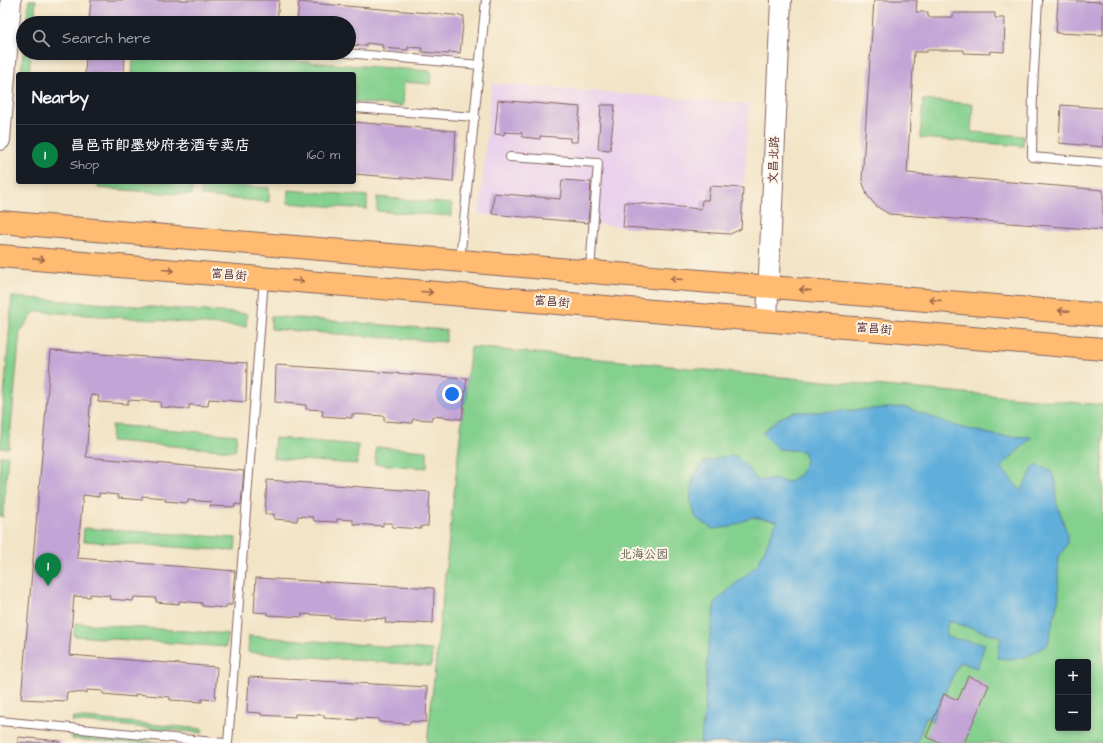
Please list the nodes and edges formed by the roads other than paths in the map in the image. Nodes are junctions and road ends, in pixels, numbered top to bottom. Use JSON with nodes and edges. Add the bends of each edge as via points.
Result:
{"nodes":[{"id":1,"x":11,"y":0,"type":"edge"},
{"id":2,"x":486,"y":0,"type":"edge"},
{"id":3,"x":781,"y":0,"type":"edge"},
{"id":4,"x":1038,"y":0,"type":"edge"},
{"id":5,"x":356,"y":54,"type":"edge"},
{"id":6,"x":480,"y":65,"type":"junction"},
{"id":7,"x":356,"y":108,"type":"edge"},
{"id":8,"x":475,"y":118,"type":"junction"},
{"id":9,"x":0,"y":140,"type":"edge"},
{"id":10,"x":510,"y":157,"type":"dead end"},
{"id":11,"x":1103,"y":163,"type":"edge"},
{"id":12,"x":0,"y":222,"type":"edge"},
{"id":13,"x":0,"y":256,"type":"edge"},
{"id":14,"x":460,"y":260,"type":"junction"},
{"id":15,"x":590,"y":271,"type":"junction"},
{"id":16,"x":264,"y":278,"type":"junction"},
{"id":17,"x":768,"y":286,"type":"junction"},
{"id":18,"x":1103,"y":315,"type":"edge"},
{"id":19,"x":767,"y":320,"type":"junction"},
{"id":20,"x":1103,"y":349,"type":"edge"},
{"id":21,"x":0,"y":721,"type":"edge"},
{"id":22,"x":226,"y":743,"type":"edge"}],
"edges":[{"from":1,"to":9,"type":"street"},
{"from":2,"to":6,"type":"lane"},
{"from":3,"to":17,"type":"street","name":"文昌北路"},
{"from":4,"to":11,"type":"lane","via":[[1032,157]]},
{"from":5,"to":6,"type":"lane"},
{"from":6,"to":8,"type":"lane"},
{"from":7,"to":8,"type":"lane"},
{"from":8,"to":14,"type":"lane"},
{"from":10,"to":15,"type":"lane","via":[[598,163]]},
{"from":12,"to":14,"type":"main road"},
{"from":13,"to":16,"type":"main road","name":"富昌街","one_way":true},
{"from":14,"to":15,"type":"main road"},
{"from":17,"to":15,"type":"main road","one_way":true},
{"from":16,"to":19,"type":"main road","name":"富昌街","one_way":true},
{"from":16,"to":22,"type":"lane"},
{"from":18,"to":17,"type":"main road","one_way":true},
{"from":17,"to":19,"type":"street","name":"文昌北路"},
{"from":19,"to":20,"type":"main road","name":"富昌街"},
{"from":21,"to":22,"type":"lane"}]}
